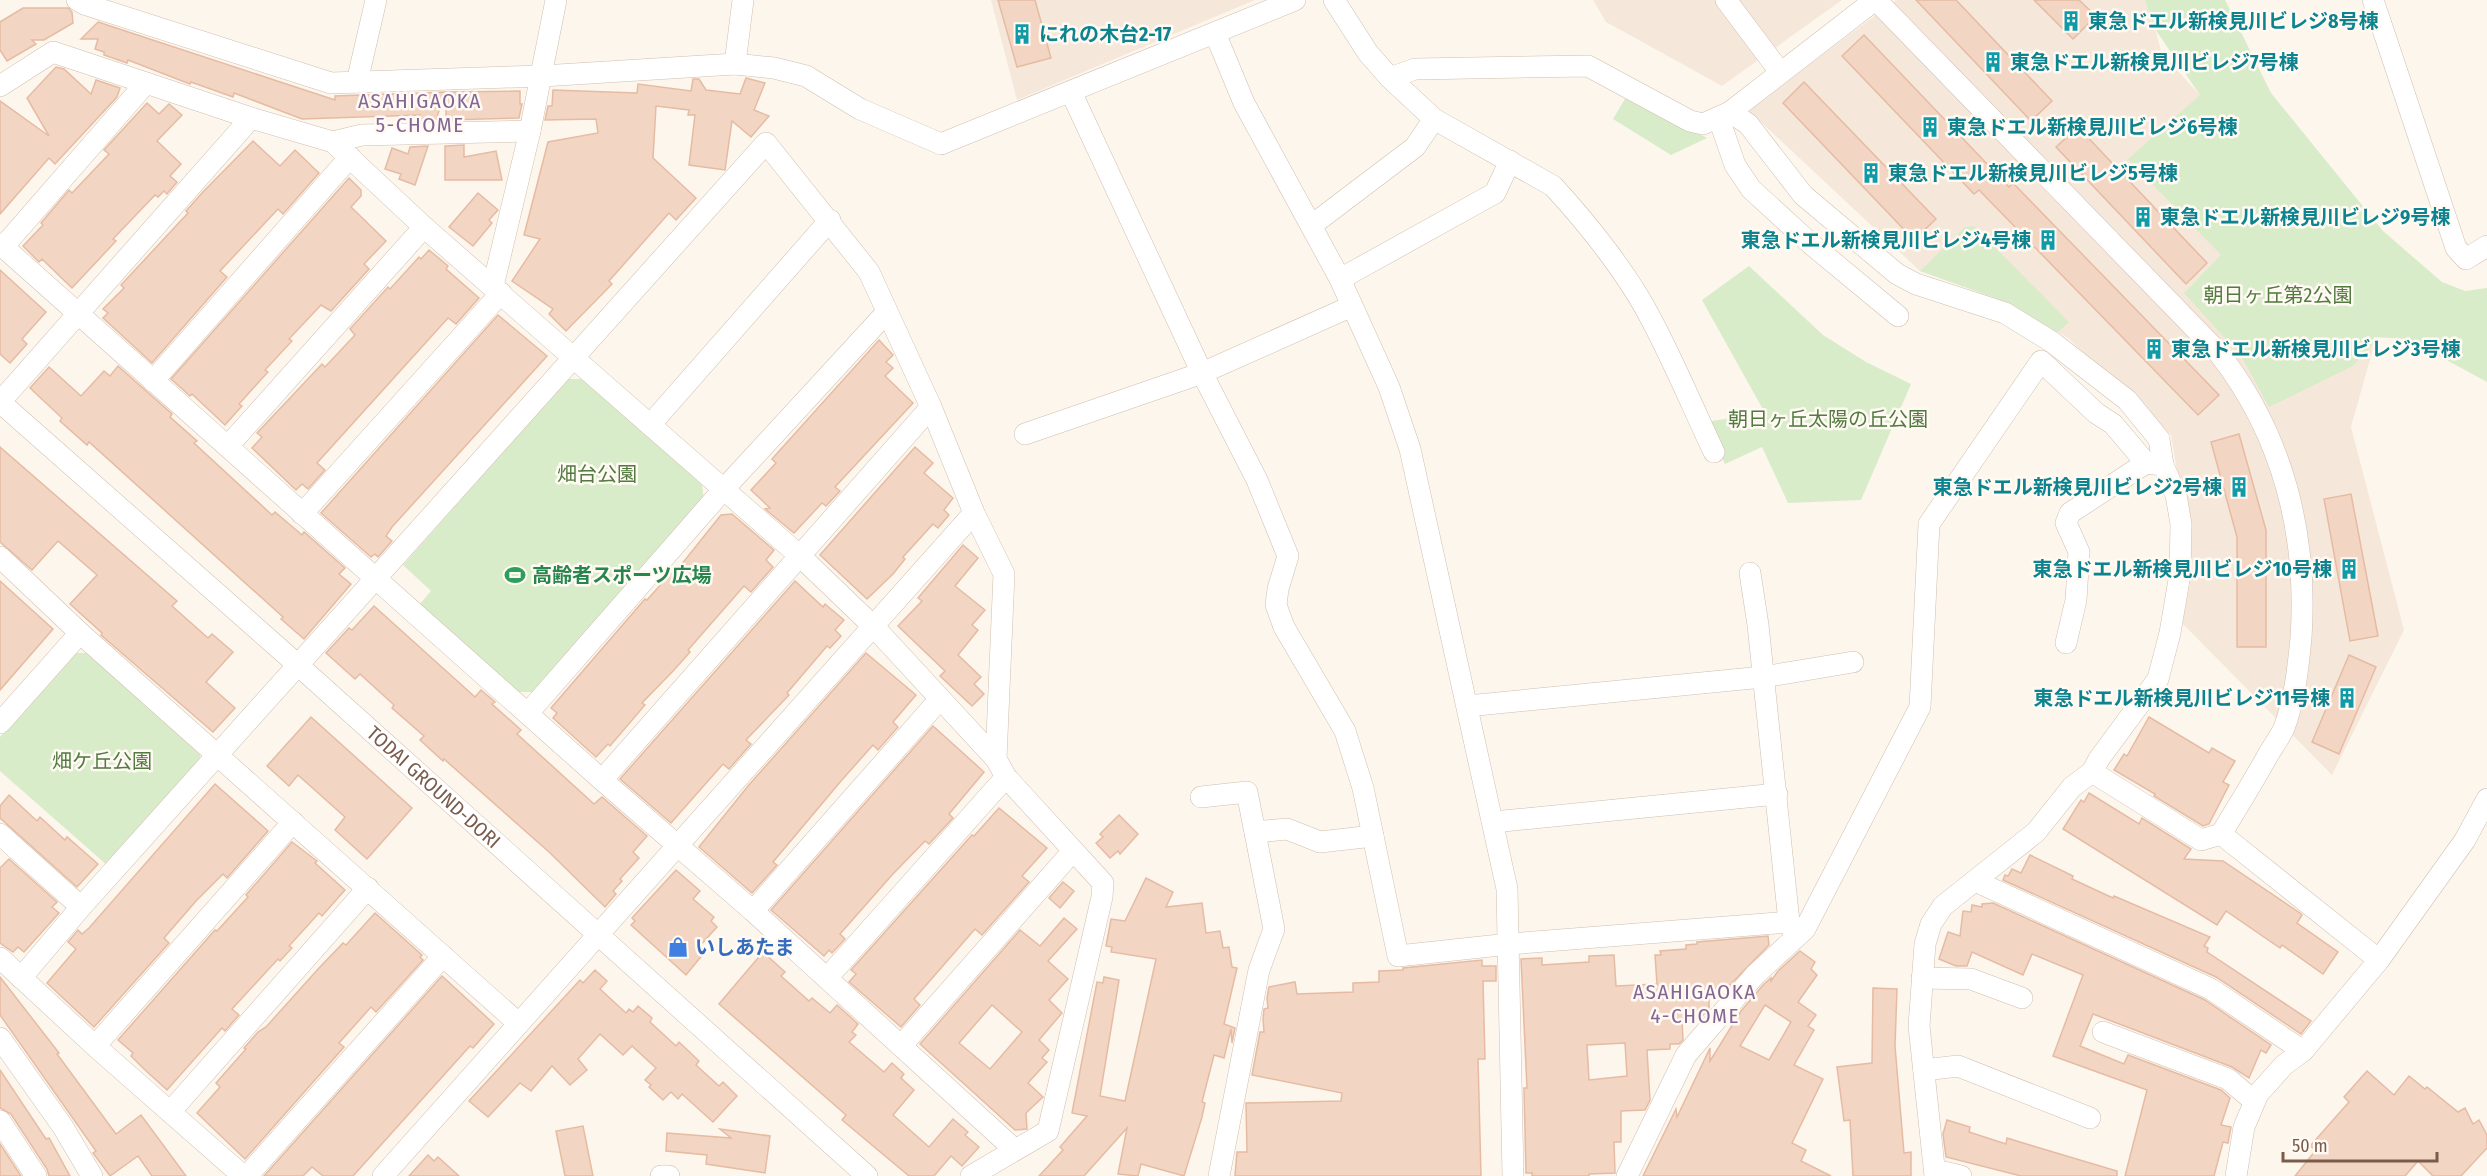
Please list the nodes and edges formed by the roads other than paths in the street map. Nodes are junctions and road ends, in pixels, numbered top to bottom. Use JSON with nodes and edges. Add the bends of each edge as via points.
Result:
{"nodes":[{"id":1,"x":77,"y":0,"type":"edge"},
{"id":2,"x":376,"y":0,"type":"edge"},
{"id":3,"x":556,"y":0,"type":"edge"},
{"id":4,"x":743,"y":0,"type":"edge"},
{"id":5,"x":1295,"y":0,"type":"edge"},
{"id":6,"x":1334,"y":0,"type":"edge"},
{"id":7,"x":1726,"y":0,"type":"edge"},
{"id":8,"x":1876,"y":0,"type":"edge"},
{"id":9,"x":2373,"y":0,"type":"edge"},
{"id":10,"x":1215,"y":33,"type":"junction"},
{"id":11,"x":735,"y":64,"type":"junction"},
{"id":12,"x":1780,"y":72,"type":"junction"},
{"id":13,"x":542,"y":76,"type":"junction"},
{"id":14,"x":1390,"y":78,"type":"junction"},
{"id":15,"x":357,"y":82,"type":"junction"},
{"id":16,"x":146,"y":83,"type":"junction"},
{"id":17,"x":0,"y":86,"type":"edge"},
{"id":18,"x":1071,"y":92,"type":"junction"},
{"id":19,"x":1725,"y":116,"type":"junction"},
{"id":20,"x":251,"y":118,"type":"junction"},
{"id":21,"x":1434,"y":119,"type":"junction"},
{"id":22,"x":530,"y":131,"type":"junction"},
{"id":23,"x":333,"y":142,"type":"junction"},
{"id":24,"x":350,"y":157,"type":"junction"},
{"id":25,"x":1510,"y":162,"type":"junction"},
{"id":26,"x":830,"y":220,"type":"junction"},
{"id":27,"x":1312,"y":225,"type":"junction"},
{"id":28,"x":424,"y":227,"type":"junction"},
{"id":29,"x":2,"y":245,"type":"edge"},
{"id":30,"x":2487,"y":246,"type":"edge"},
{"id":31,"x":1340,"y":279,"type":"junction"},
{"id":32,"x":497,"y":289,"type":"junction"},
{"id":33,"x":1352,"y":306,"type":"junction"},
{"id":34,"x":886,"y":313,"type":"junction"},
{"id":35,"x":77,"y":314,"type":"junction"},
{"id":36,"x":1898,"y":316,"type":"dead end"},
{"id":37,"x":574,"y":357,"type":"junction"},
{"id":38,"x":1202,"y":373,"type":"junction"},
{"id":39,"x":153,"y":381,"type":"junction"},
{"id":40,"x":931,"y":407,"type":"junction"},
{"id":41,"x":3,"y":410,"type":"edge"},
{"id":42,"x":650,"y":425,"type":"junction"},
{"id":43,"x":1025,"y":434,"type":"dead end"},
{"id":44,"x":228,"y":446,"type":"junction"},
{"id":45,"x":1714,"y":452,"type":"dead end"},
{"id":46,"x":2154,"y":464,"type":"junction"},
{"id":47,"x":723,"y":490,"type":"junction"},
{"id":48,"x":974,"y":513,"type":"junction"},
{"id":49,"x":302,"y":514,"type":"junction"},
{"id":50,"x":800,"y":556,"type":"junction"},
{"id":51,"x":2,"y":564,"type":"edge"},
{"id":52,"x":1750,"y":573,"type":"dead end"},
{"id":53,"x":376,"y":580,"type":"junction"},
{"id":54,"x":874,"y":627,"type":"junction"},
{"id":55,"x":80,"y":633,"type":"junction"},
{"id":56,"x":2066,"y":643,"type":"dead end"},
{"id":57,"x":1853,"y":662,"type":"dead end"},
{"id":58,"x":299,"y":666,"type":"junction"},
{"id":59,"x":1763,"y":677,"type":"junction"},
{"id":60,"x":940,"y":699,"type":"junction"},
{"id":61,"x":1467,"y":706,"type":"junction"},
{"id":62,"x":528,"y":713,"type":"junction"},
{"id":63,"x":0,"y":723,"type":"edge"},
{"id":64,"x":219,"y":756,"type":"junction"},
{"id":65,"x":1001,"y":768,"type":"junction"},
{"id":66,"x":2092,"y":772,"type":"junction"},
{"id":67,"x":602,"y":780,"type":"junction"},
{"id":68,"x":1776,"y":794,"type":"junction"},
{"id":69,"x":1201,"y":797,"type":"dead end"},
{"id":70,"x":2487,"y":799,"type":"edge"},
{"id":71,"x":293,"y":822,"type":"junction"},
{"id":72,"x":1493,"y":822,"type":"junction"},
{"id":73,"x":1255,"y":832,"type":"junction"},
{"id":74,"x":0,"y":834,"type":"edge"},
{"id":75,"x":2221,"y":834,"type":"junction"},
{"id":76,"x":1373,"y":836,"type":"junction"},
{"id":77,"x":678,"y":846,"type":"junction"},
{"id":78,"x":1072,"y":852,"type":"junction"},
{"id":79,"x":1975,"y":881,"type":"junction"},
{"id":80,"x":368,"y":888,"type":"junction"},
{"id":81,"x":81,"y":908,"type":"junction"},
{"id":82,"x":753,"y":911,"type":"junction"},
{"id":83,"x":1792,"y":930,"type":"junction"},
{"id":84,"x":598,"y":934,"type":"junction"},
{"id":85,"x":1509,"y":944,"type":"junction"},
{"id":86,"x":443,"y":956,"type":"junction"},
{"id":87,"x":0,"y":958,"type":"edge"},
{"id":88,"x":2379,"y":960,"type":"junction"},
{"id":89,"x":21,"y":978,"type":"junction"},
{"id":90,"x":827,"y":978,"type":"junction"},
{"id":91,"x":1922,"y":978,"type":"junction"},
{"id":92,"x":2022,"y":998,"type":"dead end"},
{"id":93,"x":518,"y":1023,"type":"junction"},
{"id":94,"x":2103,"y":1032,"type":"dead end"},
{"id":95,"x":0,"y":1038,"type":"edge"},
{"id":96,"x":95,"y":1046,"type":"junction"},
{"id":97,"x":900,"y":1046,"type":"junction"},
{"id":98,"x":2303,"y":1051,"type":"junction"},
{"id":99,"x":1924,"y":1070,"type":"junction"},
{"id":100,"x":2254,"y":1101,"type":"junction"},
{"id":101,"x":170,"y":1112,"type":"junction"},
{"id":102,"x":2090,"y":1118,"type":"dead end"},
{"id":103,"x":0,"y":1121,"type":"edge"},
{"id":104,"x":1015,"y":1150,"type":"junction"},
{"id":105,"x":1935,"y":1173,"type":"edge"},
{"id":106,"x":36,"y":1176,"type":"edge"},
{"id":107,"x":92,"y":1176,"type":"edge"},
{"id":108,"x":245,"y":1176,"type":"edge"},
{"id":109,"x":382,"y":1176,"type":"edge"},
{"id":110,"x":662,"y":1176,"type":"edge"},
{"id":111,"x":669,"y":1176,"type":"edge"},
{"id":112,"x":867,"y":1176,"type":"edge"},
{"id":113,"x":971,"y":1176,"type":"edge"},
{"id":114,"x":1219,"y":1176,"type":"edge"},
{"id":115,"x":1512,"y":1176,"type":"edge"},
{"id":116,"x":1627,"y":1176,"type":"edge"},
{"id":117,"x":1961,"y":1176,"type":"edge"},
{"id":118,"x":2236,"y":1176,"type":"edge"}],
"edges":[{"from":1,"to":15,"type":"street","via":[[331,83]]},
{"from":2,"to":15,"type":"street"},
{"from":3,"to":13,"type":"street"},
{"from":4,"to":11,"type":"street"},
{"from":5,"to":10,"type":"street"},
{"from":6,"to":14,"type":"street","via":[[1368,53]]},
{"from":7,"to":12,"type":"street"},
{"from":8,"to":12,"type":"street"},
{"from":8,"to":75,"type":"street","via":[[2218,352],[2253,403],[2281,464],[2300,549],[2303,606],[2296,683],[2283,730]]},
{"from":9,"to":30,"type":"street","via":[[2456,248],[2466,259]]},
{"from":10,"to":18,"type":"street"},
{"from":10,"to":27,"type":"street","via":[[1244,103]]},
{"from":11,"to":13,"type":"street"},
{"from":11,"to":18,"type":"street","via":[[806,76],[860,109],[941,144]]},
{"from":12,"to":19,"type":"street"},
{"from":13,"to":15,"type":"street"},
{"from":13,"to":22,"type":"street"},
{"from":14,"to":19,"type":"street","via":[[1415,69],[1588,66],[1690,121],[1703,124]]},
{"from":14,"to":21,"type":"street"},
{"from":16,"to":17,"type":"street","via":[[53,52]]},
{"from":16,"to":20,"type":"street"},
{"from":16,"to":29,"type":"street"},
{"from":18,"to":38,"type":"street"},
{"from":19,"to":36,"type":"street","via":[[1735,165],[1751,189]]},
{"from":19,"to":46,"type":"street","via":[[1748,124],[1803,195],[1897,274],[1916,284],[2006,313],[2052,342],[2127,400],[2158,439]]},
{"from":20,"to":23,"type":"street"},
{"from":20,"to":35,"type":"street"},
{"from":21,"to":25,"type":"street"},
{"from":21,"to":27,"type":"street","via":[[1415,147]]},
{"from":22,"to":23,"type":"street","via":[[362,135]]},
{"from":22,"to":32,"type":"street"},
{"from":23,"to":24,"type":"street"},
{"from":24,"to":28,"type":"street"},
{"from":24,"to":39,"type":"street"},
{"from":25,"to":31,"type":"street","via":[[1495,193]]},
{"from":25,"to":45,"type":"street","via":[[1553,186],[1606,249],[1650,317]]},
{"from":26,"to":34,"type":"street","via":[[869,272]]},
{"from":26,"to":37,"type":"street","via":[[766,143]]},
{"from":26,"to":42,"type":"street"},
{"from":27,"to":31,"type":"street"},
{"from":28,"to":32,"type":"street"},
{"from":28,"to":44,"type":"street"},
{"from":29,"to":35,"type":"street"},
{"from":31,"to":33,"type":"street"},
{"from":32,"to":37,"type":"street"},
{"from":32,"to":49,"type":"street"},
{"from":33,"to":38,"type":"street"},
{"from":33,"to":61,"type":"street","via":[[1389,387],[1410,449]]},
{"from":34,"to":40,"type":"street"},
{"from":34,"to":47,"type":"street"},
{"from":35,"to":39,"type":"street"},
{"from":35,"to":41,"type":"street"},
{"from":37,"to":42,"type":"street"},
{"from":37,"to":53,"type":"street"},
{"from":38,"to":43,"type":"street"},
{"from":38,"to":76,"type":"street","via":[[1257,480],[1288,556],[1276,605],[1284,627],[1344,730],[1363,788]]},
{"from":39,"to":44,"type":"street"},
{"from":40,"to":48,"type":"street"},
{"from":40,"to":50,"type":"street"},
{"from":41,"to":58,"type":"street","name":"TODAI GROUND-DORI"},
{"from":42,"to":47,"type":"street"},
{"from":44,"to":49,"type":"street"},
{"from":46,"to":56,"type":"street","via":[[2070,513],[2066,523],[2079,552],[2076,600]]},
{"from":46,"to":66,"type":"street","via":[[2176,495],[2181,524],[2180,574],[2170,633],[2158,679]]},
{"from":46,"to":83,"type":"street","via":[[2041,361],[1929,524],[1920,707],[1805,928]]},
{"from":47,"to":50,"type":"street"},
{"from":47,"to":62,"type":"street"},
{"from":48,"to":54,"type":"street"},
{"from":48,"to":65,"type":"street","via":[[1004,574]]},
{"from":49,"to":53,"type":"street"},
{"from":50,"to":54,"type":"street"},
{"from":50,"to":67,"type":"street"},
{"from":51,"to":55,"type":"street"},
{"from":52,"to":59,"type":"street"},
{"from":53,"to":58,"type":"street"},
{"from":53,"to":62,"type":"street"},
{"from":54,"to":60,"type":"street"},
{"from":54,"to":77,"type":"street"},
{"from":55,"to":63,"type":"street"},
{"from":55,"to":64,"type":"street"},
{"from":57,"to":59,"type":"street"},
{"from":58,"to":64,"type":"street"},
{"from":58,"to":84,"type":"street","name":"TODAI GROUND-DORI"},
{"from":59,"to":61,"type":"street"},
{"from":59,"to":68,"type":"street"},
{"from":60,"to":65,"type":"street"},
{"from":60,"to":82,"type":"street"},
{"from":61,"to":72,"type":"street"},
{"from":62,"to":67,"type":"street"},
{"from":64,"to":71,"type":"street"},
{"from":64,"to":81,"type":"street"},
{"from":65,"to":78,"type":"street"},
{"from":65,"to":90,"type":"street"},
{"from":66,"to":75,"type":"street","via":[[2201,840]]},
{"from":66,"to":79,"type":"street","via":[[2072,787],[2036,832]]},
{"from":67,"to":77,"type":"street"},
{"from":68,"to":72,"type":"street"},
{"from":68,"to":83,"type":"street"},
{"from":69,"to":73,"type":"street","via":[[1247,792]]},
{"from":70,"to":88,"type":"street","via":[[2465,840]]},
{"from":71,"to":80,"type":"street"},
{"from":71,"to":96,"type":"street"},
{"from":72,"to":85,"type":"street","via":[[1507,889]]},
{"from":73,"to":76,"type":"street","via":[[1287,829],[1320,842]]},
{"from":73,"to":114,"type":"street","via":[[1274,929],[1259,970]]},
{"from":74,"to":81,"type":"street"},
{"from":75,"to":88,"type":"street"},
{"from":76,"to":85,"type":"street","via":[[1398,956]]},
{"from":77,"to":82,"type":"street"},
{"from":77,"to":84,"type":"street"},
{"from":78,"to":97,"type":"street"},
{"from":78,"to":104,"type":"street","via":[[1103,883],[1102,897],[1048,1131]]},
{"from":79,"to":91,"type":"street","via":[[1943,906],[1931,924]]},
{"from":79,"to":98,"type":"street","via":[[2211,989]]},
{"from":80,"to":86,"type":"street"},
{"from":80,"to":101,"type":"street"},
{"from":81,"to":89,"type":"street"},
{"from":82,"to":90,"type":"street"},
{"from":83,"to":85,"type":"street"},
{"from":83,"to":116,"type":"street","via":[[1686,1055]]},
{"from":84,"to":93,"type":"street"},
{"from":84,"to":112,"type":"street","name":"TODAI GROUND-DORI"},
{"from":85,"to":115,"type":"street"},
{"from":86,"to":93,"type":"street"},
{"from":86,"to":108,"type":"street"},
{"from":87,"to":89,"type":"street"},
{"from":88,"to":98,"type":"street"},
{"from":89,"to":96,"type":"street"},
{"from":90,"to":97,"type":"street"},
{"from":91,"to":92,"type":"street","via":[[1971,978]]},
{"from":91,"to":99,"type":"street","via":[[1919,1026]]},
{"from":93,"to":109,"type":"street"},
{"from":94,"to":100,"type":"street","via":[[2228,1079]]},
{"from":95,"to":107,"type":"street","via":[[63,1126]]},
{"from":96,"to":101,"type":"street"},
{"from":97,"to":104,"type":"street"},
{"from":98,"to":100,"type":"street","via":[[2284,1065]]},
{"from":99,"to":102,"type":"street","via":[[1958,1066]]},
{"from":99,"to":105,"type":"street"},
{"from":100,"to":118,"type":"street","via":[[2244,1127]]},
{"from":101,"to":108,"type":"street"},
{"from":103,"to":106,"type":"street"},
{"from":104,"to":113,"type":"street"},
{"from":105,"to":117,"type":"street"},
{"from":110,"to":111,"type":"street"}]}
